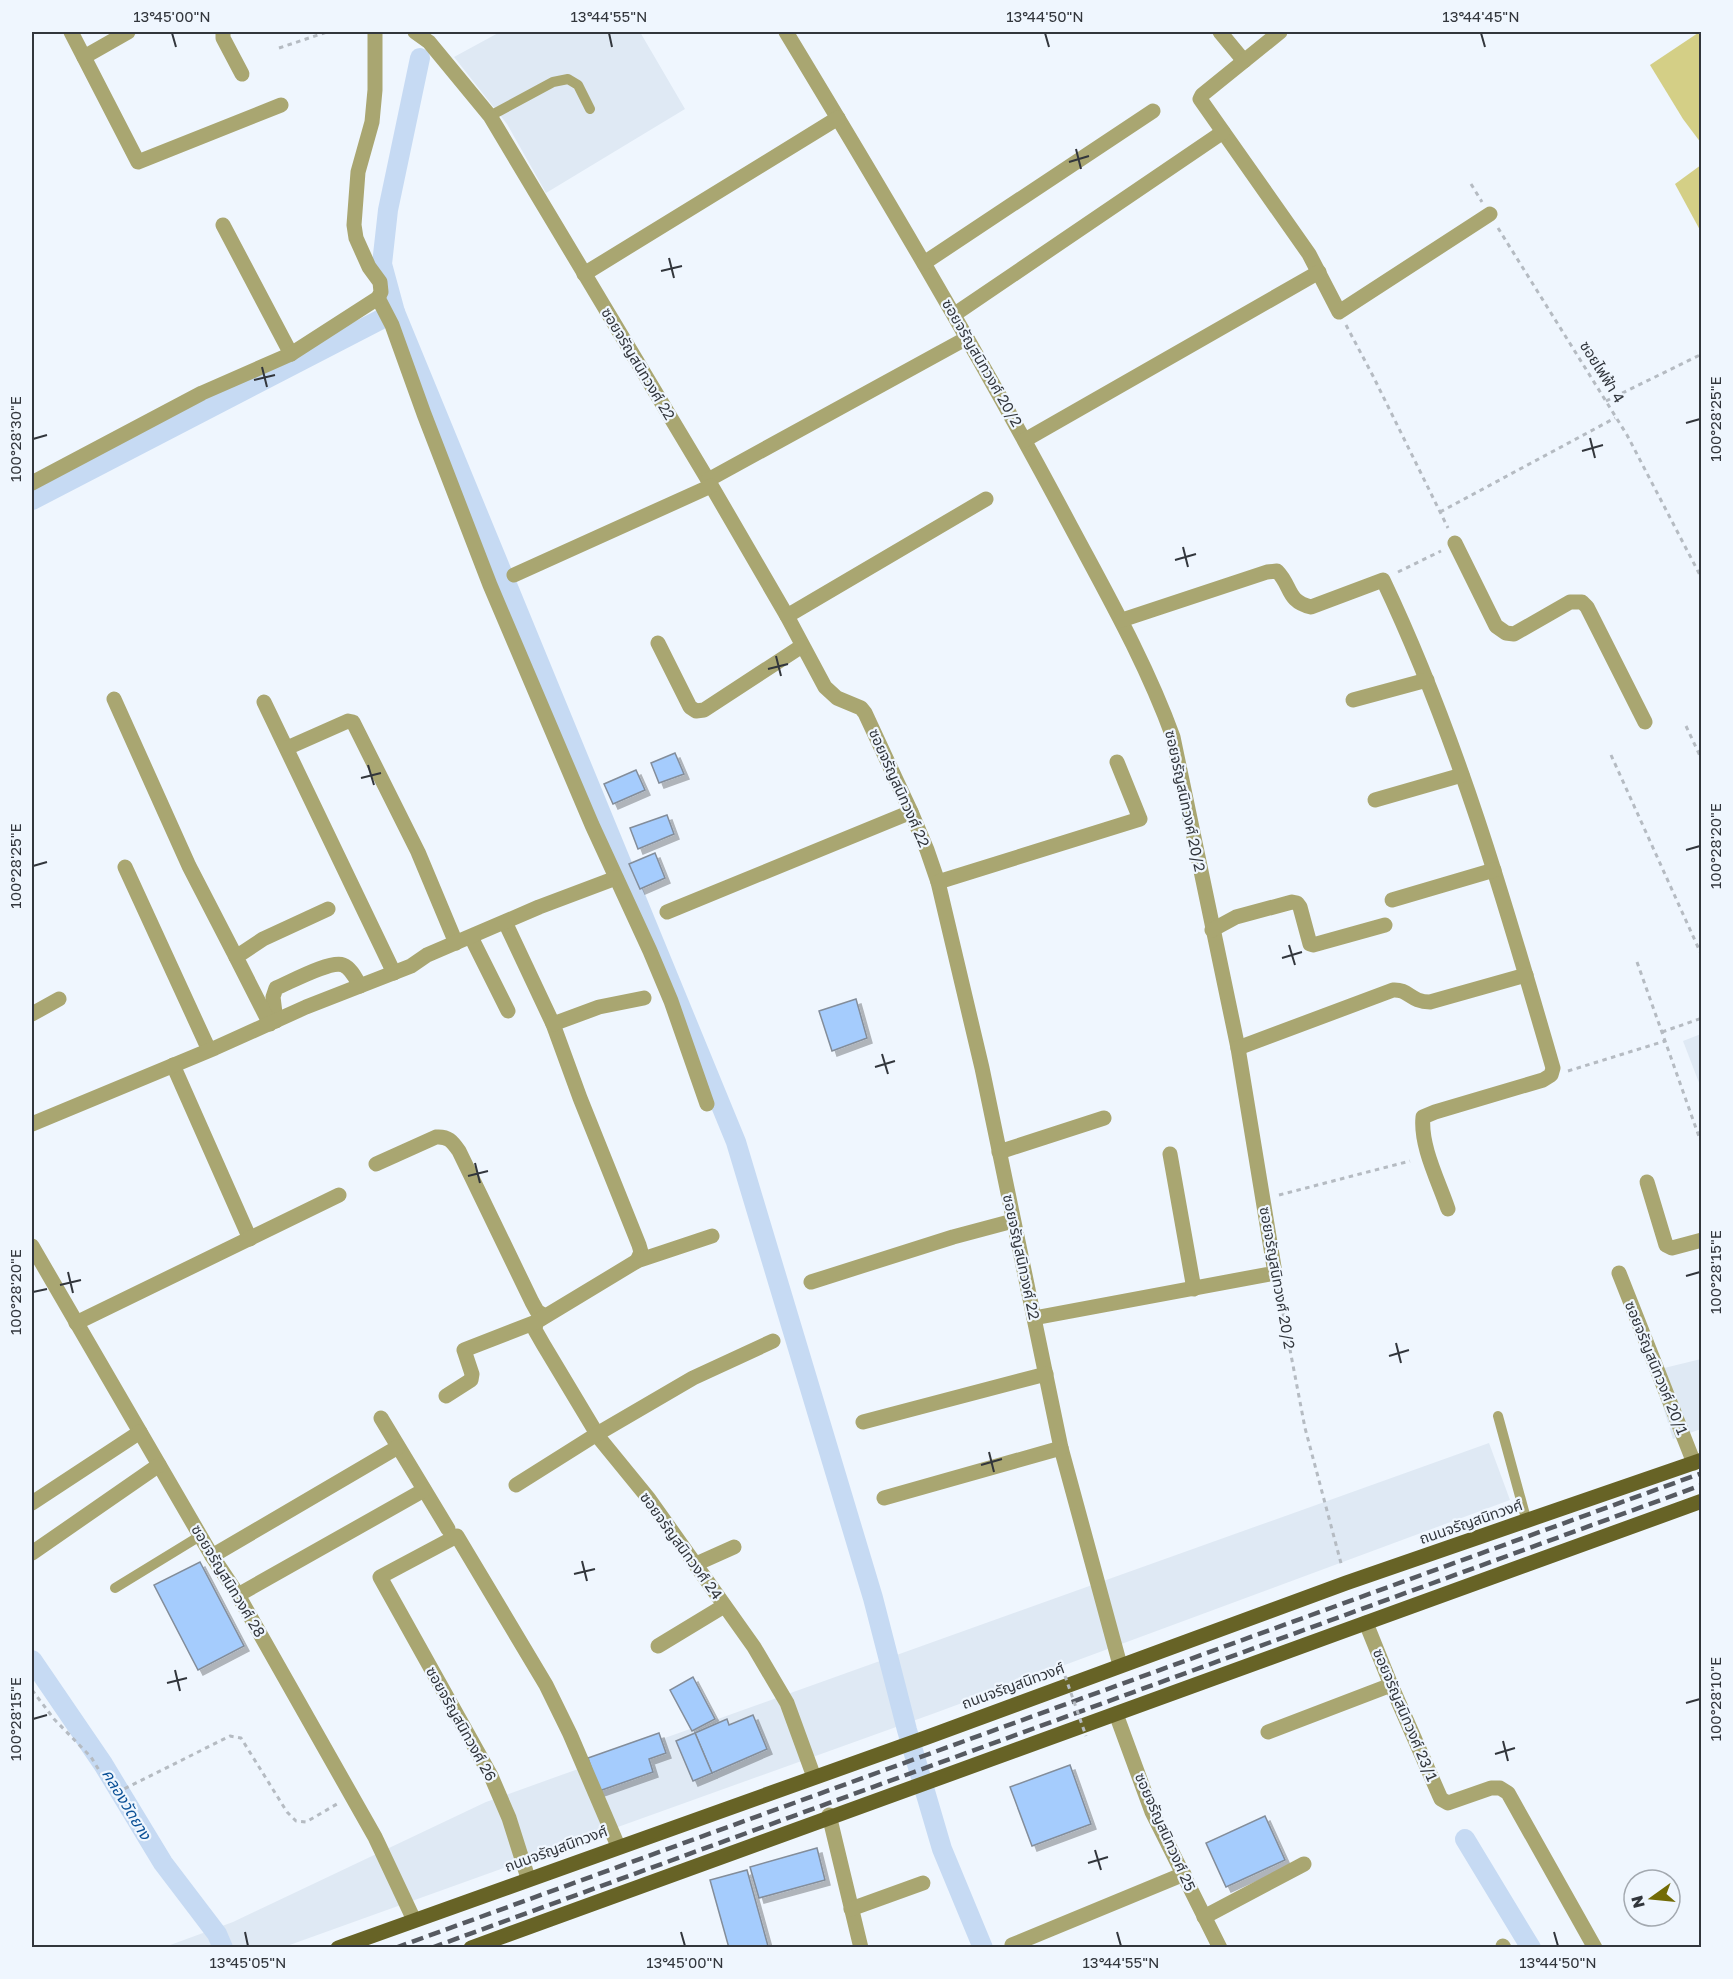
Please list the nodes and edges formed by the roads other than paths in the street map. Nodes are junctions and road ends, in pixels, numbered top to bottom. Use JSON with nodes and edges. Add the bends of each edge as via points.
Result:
{"nodes":[{"id":1,"x":70,"y":32,"type":"edge"},
{"id":2,"x":128,"y":32,"type":"edge"},
{"id":3,"x":223,"y":32,"type":"edge"},
{"id":4,"x":375,"y":32,"type":"edge"},
{"id":5,"x":415,"y":32,"type":"edge"},
{"id":6,"x":786,"y":32,"type":"edge"},
{"id":7,"x":1220,"y":32,"type":"edge"},
{"id":8,"x":1280,"y":32,"type":"edge"},
{"id":9,"x":84,"y":57,"type":"junction"},
{"id":10,"x":1244,"y":61,"type":"junction"},
{"id":11,"x":242,"y":74,"type":"dead end"},
{"id":12,"x":281,"y":105,"type":"dead end"},
{"id":13,"x":590,"y":109,"type":"dead end"},
{"id":14,"x":1153,"y":111,"type":"dead end"},
{"id":15,"x":490,"y":116,"type":"junction"},
{"id":16,"x":838,"y":118,"type":"junction"},
{"id":17,"x":1223,"y":132,"type":"junction"},
{"id":18,"x":1490,"y":214,"type":"road end"},
{"id":19,"x":223,"y":225,"type":"dead end"},
{"id":20,"x":924,"y":263,"type":"junction"},
{"id":21,"x":1319,"y":272,"type":"junction"},
{"id":22,"x":584,"y":274,"type":"junction"},
{"id":23,"x":380,"y":302,"type":"junction"},
{"id":24,"x":955,"y":314,"type":"junction"},
{"id":25,"x":967,"y":338,"type":"junction"},
{"id":26,"x":291,"y":354,"type":"junction"},
{"id":27,"x":1025,"y":440,"type":"junction"},
{"id":28,"x":32,"y":483,"type":"edge"},
{"id":29,"x":710,"y":483,"type":"junction"},
{"id":30,"x":986,"y":499,"type":"dead end"},
{"id":31,"x":1455,"y":543,"type":"road end"},
{"id":32,"x":514,"y":575,"type":"dead end"},
{"id":33,"x":787,"y":616,"type":"junction"},
{"id":34,"x":1122,"y":620,"type":"junction"},
{"id":35,"x":658,"y":643,"type":"dead end"},
{"id":36,"x":802,"y":646,"type":"junction"},
{"id":37,"x":1427,"y":680,"type":"junction"},
{"id":38,"x":114,"y":699,"type":"dead end"},
{"id":39,"x":1353,"y":700,"type":"dead end"},
{"id":40,"x":264,"y":702,"type":"dead end"},
{"id":41,"x":1645,"y":722,"type":"dead end"},
{"id":42,"x":286,"y":748,"type":"junction"},
{"id":43,"x":1117,"y":762,"type":"dead end"},
{"id":44,"x":1462,"y":775,"type":"junction"},
{"id":45,"x":1375,"y":800,"type":"dead end"},
{"id":46,"x":911,"y":812,"type":"junction"},
{"id":47,"x":125,"y":867,"type":"dead end"},
{"id":48,"x":1494,"y":870,"type":"junction"},
{"id":49,"x":616,"y":878,"type":"junction"},
{"id":50,"x":938,"y":882,"type":"junction"},
{"id":51,"x":1392,"y":900,"type":"dead end"},
{"id":52,"x":328,"y":909,"type":"dead end"},
{"id":53,"x":667,"y":912,"type":"dead end"},
{"id":54,"x":505,"y":922,"type":"junction"},
{"id":55,"x":1384,"y":925,"type":"dead end"},
{"id":56,"x":1212,"y":930,"type":"junction"},
{"id":57,"x":463,"y":940,"type":"junction"},
{"id":58,"x":236,"y":957,"type":"junction"},
{"id":59,"x":394,"y":973,"type":"junction"},
{"id":60,"x":1526,"y":975,"type":"junction"},
{"id":61,"x":360,"y":986,"type":"junction"},
{"id":62,"x":644,"y":998,"type":"dead end"},
{"id":63,"x":59,"y":999,"type":"dead end"},
{"id":64,"x":508,"y":1011,"type":"dead end"},
{"id":65,"x":32,"y":1014,"type":"edge"},
{"id":66,"x":273,"y":1022,"type":"junction"},
{"id":67,"x":554,"y":1024,"type":"junction"},
{"id":68,"x":1238,"y":1048,"type":"junction"},
{"id":69,"x":209,"y":1050,"type":"junction"},
{"id":70,"x":173,"y":1065,"type":"junction"},
{"id":71,"x":707,"y":1104,"type":"dead end"},
{"id":72,"x":1104,"y":1118,"type":"dead end"},
{"id":73,"x":32,"y":1124,"type":"edge"},
{"id":74,"x":999,"y":1152,"type":"junction"},
{"id":75,"x":1170,"y":1154,"type":"dead end"},
{"id":76,"x":376,"y":1164,"type":"dead end"},
{"id":77,"x":1647,"y":1182,"type":"dead end"},
{"id":78,"x":339,"y":1195,"type":"dead end"},
{"id":79,"x":1448,"y":1209,"type":"dead end"},
{"id":80,"x":1013,"y":1221,"type":"junction"},
{"id":81,"x":712,"y":1236,"type":"dead end"},
{"id":82,"x":250,"y":1239,"type":"junction"},
{"id":83,"x":1701,"y":1240,"type":"edge"},
{"id":84,"x":33,"y":1253,"type":"edge"},
{"id":85,"x":637,"y":1262,"type":"junction"},
{"id":86,"x":1619,"y":1273,"type":"dead end"},
{"id":87,"x":811,"y":1282,"type":"dead end"},
{"id":88,"x":1194,"y":1289,"type":"junction"},
{"id":89,"x":1034,"y":1318,"type":"junction"},
{"id":90,"x":541,"y":1319,"type":"junction"},
{"id":91,"x":76,"y":1323,"type":"junction"},
{"id":92,"x":773,"y":1341,"type":"dead end"},
{"id":93,"x":1046,"y":1374,"type":"junction"},
{"id":94,"x":446,"y":1396,"type":"dead end"},
{"id":95,"x":1498,"y":1416,"type":"dead end"},
{"id":96,"x":381,"y":1418,"type":"dead end"},
{"id":97,"x":863,"y":1422,"type":"dead end"},
{"id":98,"x":140,"y":1432,"type":"junction"},
{"id":99,"x":597,"y":1434,"type":"junction"},
{"id":100,"x":398,"y":1447,"type":"junction"},
{"id":101,"x":1061,"y":1448,"type":"junction"},
{"id":102,"x":1698,"y":1461,"type":"edge"},
{"id":103,"x":159,"y":1465,"type":"junction"},
{"id":104,"x":516,"y":1485,"type":"dead end"},
{"id":105,"x":424,"y":1490,"type":"junction"},
{"id":106,"x":884,"y":1498,"type":"dead end"},
{"id":107,"x":1701,"y":1501,"type":"edge"},
{"id":108,"x":32,"y":1503,"type":"edge"},
{"id":109,"x":1527,"y":1522,"type":"junction"},
{"id":110,"x":448,"y":1529,"type":"dead end"},
{"id":111,"x":200,"y":1536,"type":"junction"},
{"id":112,"x":734,"y":1547,"type":"dead end"},
{"id":113,"x":32,"y":1553,"type":"edge"},
{"id":114,"x":212,"y":1556,"type":"junction"},
{"id":115,"x":696,"y":1564,"type":"junction"},
{"id":116,"x":115,"y":1588,"type":"dead end"},
{"id":117,"x":238,"y":1595,"type":"junction"},
{"id":118,"x":724,"y":1606,"type":"junction"},
{"id":119,"x":1366,"y":1623,"type":"junction"},
{"id":120,"x":658,"y":1646,"type":"dead end"},
{"id":121,"x":1120,"y":1665,"type":"junction"},
{"id":122,"x":1391,"y":1684,"type":"junction"},
{"id":123,"x":1116,"y":1714,"type":"junction"},
{"id":124,"x":1268,"y":1731,"type":"dead end"},
{"id":125,"x":814,"y":1777,"type":"junction"},
{"id":126,"x":829,"y":1815,"type":"junction"},
{"id":127,"x":618,"y":1846,"type":"junction"},
{"id":128,"x":1304,"y":1864,"type":"dead end"},
{"id":129,"x":1184,"y":1874,"type":"junction"},
{"id":130,"x":528,"y":1878,"type":"junction"},
{"id":131,"x":923,"y":1883,"type":"dead end"},
{"id":132,"x":851,"y":1909,"type":"junction"},
{"id":133,"x":1204,"y":1917,"type":"junction"},
{"id":134,"x":414,"y":1920,"type":"junction"},
{"id":135,"x":1012,"y":1945,"type":"dead end"},
{"id":136,"x":338,"y":1947,"type":"edge"},
{"id":137,"x":471,"y":1947,"type":"edge"},
{"id":138,"x":861,"y":1947,"type":"edge"},
{"id":139,"x":1220,"y":1947,"type":"edge"},
{"id":140,"x":1595,"y":1947,"type":"edge"}],
"edges":[{"from":1,"to":9,"type":"street"},
{"from":2,"to":9,"type":"street"},
{"from":3,"to":11,"type":"street"},
{"from":4,"to":23,"type":"street","via":[[372,122],[358,172],[354,225],[369,267],[380,282]]},
{"from":5,"to":15,"type":"street","name":"ซอยจรัญสนิทวงศ์ 22","via":[[429,42]]},
{"from":6,"to":16,"type":"street","name":"ซอยจรัญสนิทวงศ์ 20/2"},
{"from":7,"to":10,"type":"street"},
{"from":8,"to":10,"type":"street"},
{"from":9,"to":12,"type":"street","via":[[138,162]]},
{"from":10,"to":17,"type":"street","via":[[1200,99]]},
{"from":13,"to":15,"type":"lane","via":[[578,86],[568,79],[553,82]]},
{"from":14,"to":20,"type":"street"},
{"from":15,"to":22,"type":"street","name":"ซอยจรัญสนิทวงศ์ 22"},
{"from":16,"to":20,"type":"street","name":"ซอยจรัญสนิทวงศ์ 20/2"},
{"from":16,"to":22,"type":"street"},
{"from":17,"to":21,"type":"street"},
{"from":17,"to":24,"type":"street"},
{"from":18,"to":21,"type":"street","via":[[1339,312]]},
{"from":19,"to":26,"type":"street"},
{"from":20,"to":24,"type":"street","name":"ซอยจรัญสนิทวงศ์ 20/2"},
{"from":21,"to":27,"type":"street"},
{"from":22,"to":29,"type":"street","name":"ซอยจรัญสนิทวงศ์ 22"},
{"from":23,"to":26,"type":"street"},
{"from":23,"to":49,"type":"street","via":[[490,585]]},
{"from":24,"to":25,"type":"street","name":"ซอยจรัญสนิทวงศ์ 20/2"},
{"from":25,"to":27,"type":"street","name":"ซอยจรัญสนิทวงศ์ 20/2"},
{"from":25,"to":29,"type":"street"},
{"from":26,"to":28,"type":"street","via":[[202,393]]},
{"from":27,"to":34,"type":"street","name":"ซอยจรัญสนิทวงศ์ 20/2"},
{"from":29,"to":32,"type":"street"},
{"from":29,"to":33,"type":"street","name":"ซอยจรัญสนิทวงศ์ 22"},
{"from":30,"to":33,"type":"street"},
{"from":31,"to":41,"type":"street","via":[[1496,626],[1506,633],[1515,634],[1570,602],[1582,602]]},
{"from":33,"to":36,"type":"street","name":"ซอยจรัญสนิทวงศ์ 22"},
{"from":34,"to":37,"type":"street","via":[[1267,572],[1277,571],[1293,597],[1311,607],[1383,580]]},
{"from":34,"to":56,"type":"street","name":"ซอยจรัญสนิทวงศ์ 20/2","via":[[1173,737]]},
{"from":35,"to":36,"type":"street","via":[[690,707],[696,711],[705,710]]},
{"from":36,"to":46,"type":"street","name":"ซอยจรัญสนิทวงศ์ 22","via":[[825,687],[865,713]]},
{"from":37,"to":39,"type":"street"},
{"from":37,"to":44,"type":"street"},
{"from":38,"to":58,"type":"street","via":[[189,866]]},
{"from":40,"to":42,"type":"street"},
{"from":42,"to":57,"type":"street","via":[[353,722]]},
{"from":42,"to":59,"type":"street"},
{"from":43,"to":50,"type":"street","via":[[1140,819]]},
{"from":44,"to":45,"type":"street"},
{"from":44,"to":48,"type":"street"},
{"from":46,"to":50,"type":"street","name":"ซอยจรัญสนิทวงศ์ 22"},
{"from":46,"to":53,"type":"street"},
{"from":47,"to":69,"type":"street"},
{"from":48,"to":51,"type":"street"},
{"from":48,"to":60,"type":"street"},
{"from":49,"to":54,"type":"street"},
{"from":49,"to":71,"type":"street","via":[[671,1001]]},
{"from":50,"to":74,"type":"street","name":"ซอยจรัญสนิทวงศ์ 22"},
{"from":52,"to":58,"type":"street","via":[[263,939]]},
{"from":54,"to":57,"type":"street"},
{"from":54,"to":67,"type":"street"},
{"from":55,"to":56,"type":"street","via":[[1313,945],[1300,907],[1292,902],[1236,917]]},
{"from":56,"to":68,"type":"street","name":"ซอยจรัญสนิทวงศ์ 20/2"},
{"from":57,"to":59,"type":"street"},
{"from":57,"to":64,"type":"street"},
{"from":58,"to":66,"type":"street"},
{"from":59,"to":61,"type":"street"},
{"from":60,"to":68,"type":"street","via":[[1430,1002],[1419,1002],[1402,989],[1394,990]]},
{"from":60,"to":79,"type":"street","via":[[1553,1068],[1551,1075],[1423,1117],[1425,1143]]},
{"from":61,"to":66,"type":"street"},
{"from":61,"to":66,"type":"street","via":[[343,965],[320,968],[276,988]]},
{"from":62,"to":67,"type":"street","via":[[599,1007]]},
{"from":63,"to":65,"type":"street"},
{"from":66,"to":69,"type":"street"},
{"from":67,"to":85,"type":"street","via":[[639,1245]]},
{"from":68,"to":88,"type":"street","name":"ซอยจรัญสนิทวงศ์ 20/2","via":[[1275,1273]]},
{"from":69,"to":70,"type":"street"},
{"from":70,"to":73,"type":"street"},
{"from":70,"to":82,"type":"street"},
{"from":72,"to":74,"type":"street"},
{"from":74,"to":80,"type":"street","name":"ซอยจรัญสนิทวงศ์ 22"},
{"from":75,"to":88,"type":"street"},
{"from":76,"to":90,"type":"street","name":"ซอยจรัญสนิทวงศ์ 24","via":[[436,1137],[449,1139],[459,1151]]},
{"from":77,"to":83,"type":"street","via":[[1666,1245],[1672,1248]]},
{"from":78,"to":82,"type":"street"},
{"from":80,"to":87,"type":"street"},
{"from":80,"to":89,"type":"street","name":"ซอยจรัญสนิทวงศ์ 22"},
{"from":81,"to":85,"type":"street"},
{"from":82,"to":91,"type":"street"},
{"from":84,"to":91,"type":"street","name":"ซอยจรัญสนิทวงศ์ 28"},
{"from":85,"to":90,"type":"street"},
{"from":86,"to":102,"type":"street","name":"ซอยจรัญสนิทวงศ์ 20/1"},
{"from":88,"to":89,"type":"street"},
{"from":89,"to":93,"type":"street","name":"ซอยจรัญสนิทวงศ์ 22"},
{"from":90,"to":94,"type":"street","via":[[464,1350],[471,1380]]},
{"from":90,"to":99,"type":"street","name":"ซอยจรัญสนิทวงศ์ 24","via":[[536,1330]]},
{"from":91,"to":98,"type":"street","name":"ซอยจรัญสนิทวงศ์ 28"},
{"from":92,"to":99,"type":"street","via":[[693,1378]]},
{"from":93,"to":97,"type":"street"},
{"from":93,"to":101,"type":"street","name":"ซอยจรัญสนิทวงศ์ 22"},
{"from":95,"to":109,"type":"lane"},
{"from":96,"to":100,"type":"street"},
{"from":98,"to":103,"type":"street","name":"ซอยจรัญสนิทวงศ์ 28"},
{"from":98,"to":108,"type":"street"},
{"from":99,"to":104,"type":"street"},
{"from":99,"to":115,"type":"street","name":"ซอยจรัญสนิทวงศ์ 24"},
{"from":100,"to":105,"type":"street"},
{"from":100,"to":114,"type":"street"},
{"from":101,"to":106,"type":"street"},
{"from":101,"to":121,"type":"street","name":"ซอยจรัญสนิทวงศ์ 22"},
{"from":102,"to":109,"type":"main road","name":"ถนนจรัญสนิทวงศ์"},
{"from":103,"to":111,"type":"street","name":"ซอยจรัญสนิทวงศ์ 28"},
{"from":103,"to":113,"type":"street"},
{"from":105,"to":110,"type":"street"},
{"from":105,"to":117,"type":"street"},
{"from":107,"to":119,"type":"main road"},
{"from":109,"to":121,"type":"main road","name":"ถนนจรัญสนิทวงศ์"},
{"from":111,"to":114,"type":"street","name":"ซอยจรัญสนิทวงศ์ 28"},
{"from":111,"to":116,"type":"lane"},
{"from":112,"to":115,"type":"street"},
{"from":114,"to":117,"type":"street","name":"ซอยจรัญสนิทวงศ์ 28"},
{"from":115,"to":118,"type":"street","name":"ซอยจรัญสนิทวงศ์ 24"},
{"from":117,"to":134,"type":"street","name":"ซอยจรัญสนิทวงศ์ 28","via":[[375,1837]]},
{"from":118,"to":120,"type":"street"},
{"from":118,"to":125,"type":"street","name":"ซอยจรัญสนิทวงศ์ 24","via":[[787,1703]]},
{"from":119,"to":122,"type":"street","name":"ซอยจรัญสนิทวงศ์ 23/1"},
{"from":119,"to":123,"type":"main road"},
{"from":121,"to":125,"type":"main road","name":"ถนนจรัญสนิทวงศ์"},
{"from":122,"to":124,"type":"street"},
{"from":122,"to":140,"type":"street","name":"ซอยจรัญสนิทวงศ์ 23/1","via":[[1441,1799],[1448,1803],[1491,1788],[1508,1793]]},
{"from":123,"to":126,"type":"main road"},
{"from":123,"to":129,"type":"street","name":"ซอยจรัญสนิทวงศ์ 25","via":[[1152,1812]]},
{"from":125,"to":127,"type":"main road","name":"ถนนจรัญสนิทวงศ์"},
{"from":126,"to":132,"type":"street"},
{"from":126,"to":137,"type":"main road"},
{"from":127,"to":130,"type":"main road","name":"ถนนจรัญสนิทวงศ์"},
{"from":127,"to":130,"type":"street","name":"ซอยจรัญสนิทวงศ์ 26","via":[[546,1684],[457,1536],[380,1577],[491,1776]]},
{"from":128,"to":133,"type":"street"},
{"from":129,"to":133,"type":"street","name":"ซอยจรัญสนิทวงศ์ 25"},
{"from":129,"to":135,"type":"street"},
{"from":130,"to":134,"type":"main road","name":"ถนนจรัญสนิทวงศ์"},
{"from":131,"to":132,"type":"street"},
{"from":132,"to":138,"type":"street"},
{"from":133,"to":139,"type":"street","name":"ซอยจรัญสนิทวงศ์ 25"},
{"from":134,"to":136,"type":"main road","name":"ถนนจรัญสนิทวงศ์"}]}
